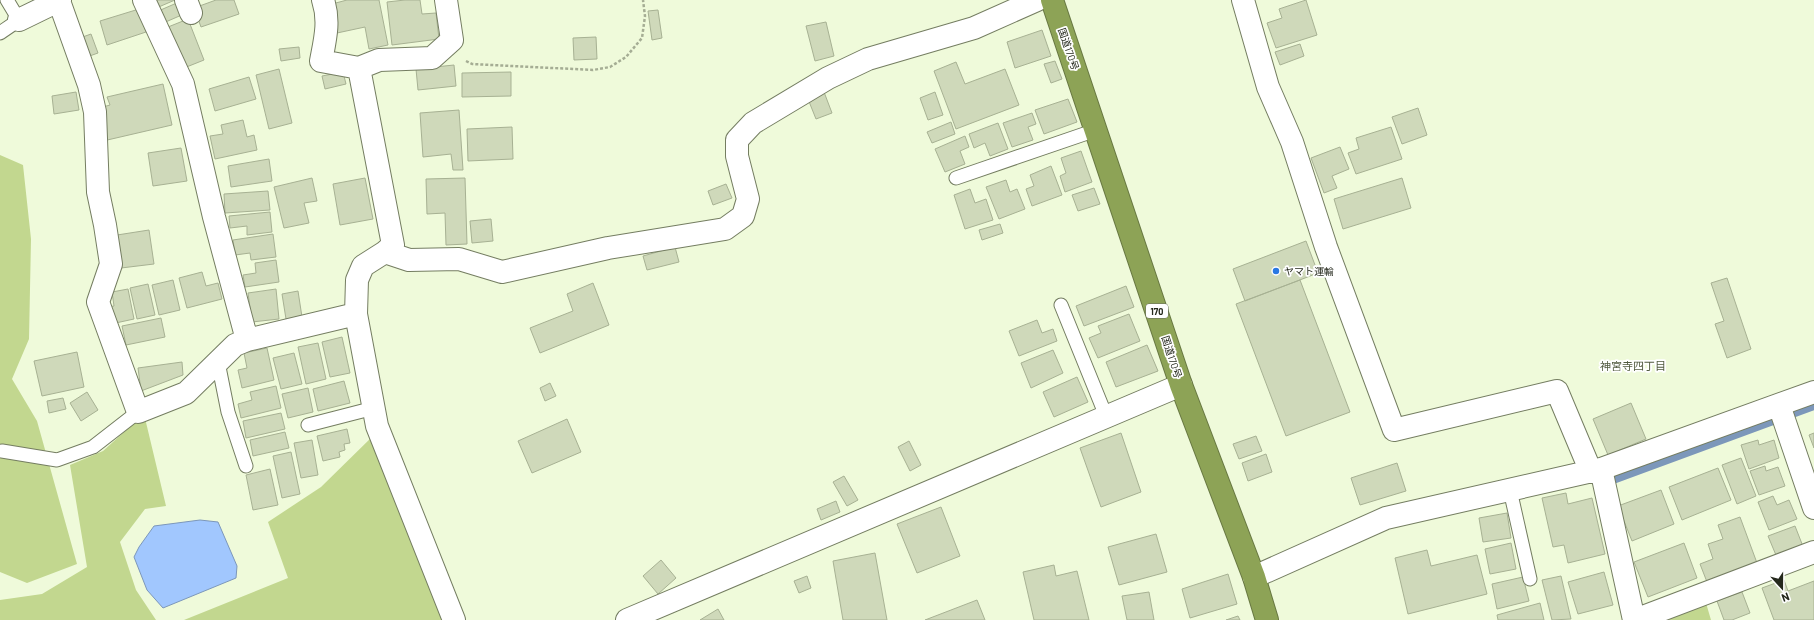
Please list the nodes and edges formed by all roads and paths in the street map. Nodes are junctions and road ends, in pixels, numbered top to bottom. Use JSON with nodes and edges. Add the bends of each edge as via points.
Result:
{"nodes":[{"id":1,"x":8,"y":0,"type":"edge"},
{"id":2,"x":60,"y":0,"type":"edge"},
{"id":3,"x":144,"y":0,"type":"edge"},
{"id":4,"x":322,"y":0,"type":"edge"},
{"id":5,"x":446,"y":0,"type":"edge"},
{"id":6,"x":643,"y":0,"type":"edge"},
{"id":7,"x":1037,"y":0,"type":"edge"},
{"id":8,"x":1052,"y":0,"type":"edge"},
{"id":9,"x":1243,"y":0,"type":"edge"},
{"id":10,"x":19,"y":20,"type":"junction"},
{"id":11,"x":0,"y":34,"type":"edge"},
{"id":12,"x":439,"y":51,"type":"junction"},
{"id":13,"x":359,"y":68,"type":"junction"},
{"id":14,"x":1096,"y":130,"type":"junction"},
{"id":15,"x":956,"y":178,"type":"dead end"},
{"id":16,"x":385,"y":252,"type":"junction"},
{"id":17,"x":1061,"y":305,"type":"dead end"},
{"id":18,"x":356,"y":314,"type":"junction"},
{"id":19,"x":247,"y":340,"type":"junction"},
{"id":20,"x":218,"y":362,"type":"junction"},
{"id":21,"x":1181,"y":384,"type":"junction"},
{"id":22,"x":1814,"y":392,"type":"edge"},
{"id":23,"x":1779,"y":405,"type":"junction"},
{"id":24,"x":374,"y":408,"type":"junction"},
{"id":25,"x":138,"y":412,"type":"junction"},
{"id":26,"x":1106,"y":416,"type":"junction"},
{"id":27,"x":308,"y":425,"type":"dead end"},
{"id":28,"x":2,"y":451,"type":"dead end"},
{"id":29,"x":246,"y":466,"type":"dead end"},
{"id":30,"x":1596,"y":470,"type":"junction"},
{"id":31,"x":1510,"y":490,"type":"junction"},
{"id":32,"x":1814,"y":508,"type":"edge"},
{"id":33,"x":1814,"y":552,"type":"edge"},
{"id":34,"x":1254,"y":577,"type":"junction"},
{"id":35,"x":1530,"y":579,"type":"dead end"},
{"id":36,"x":454,"y":620,"type":"edge"},
{"id":37,"x":627,"y":620,"type":"edge"},
{"id":38,"x":1267,"y":620,"type":"edge"},
{"id":39,"x":1634,"y":620,"type":"edge"}],
"edges":[{"from":1,"to":10,"type":"lane"},
{"from":2,"to":10,"type":"street"},
{"from":2,"to":25,"type":"street","via":[[89,85],[95,112],[98,192],[111,264],[98,302]]},
{"from":3,"to":19,"type":"street","via":[[183,84],[214,217]]},
{"from":4,"to":13,"type":"street","via":[[326,9],[327,30],[321,61]]},
{"from":5,"to":12,"type":"street","via":[[452,40]]},
{"from":6,"to":12,"type":"path","via":[[645,16],[642,38],[626,56],[610,67],[594,70],[472,64]]},
{"from":7,"to":16,"type":"street","via":[[974,28],[868,59],[828,78],[753,123],[737,140],[737,156],[748,199],[743,216],[725,229],[608,248],[502,272],[459,259],[409,260]]},
{"from":8,"to":14,"type":"highway","name":"国道170号","number":"170"},
{"from":9,"to":30,"type":"street","via":[[1268,87],[1292,142],[1326,247],[1394,430],[1557,391]]},
{"from":10,"to":11,"type":"lane"},
{"from":12,"to":13,"type":"street","via":[[432,58],[380,60]]},
{"from":13,"to":16,"type":"street","via":[[392,244]]},
{"from":14,"to":15,"type":"lane"},
{"from":14,"to":21,"type":"highway","name":"国道170号","number":"170"},
{"from":16,"to":18,"type":"street","via":[[363,266],[357,280]]},
{"from":17,"to":26,"type":"lane"},
{"from":18,"to":19,"type":"street"},
{"from":18,"to":24,"type":"street"},
{"from":19,"to":20,"type":"street","via":[[235,345]]},
{"from":20,"to":25,"type":"street","via":[[186,394]]},
{"from":20,"to":29,"type":"lane","via":[[228,412]]},
{"from":21,"to":26,"type":"street"},
{"from":21,"to":34,"type":"highway","name":"国道170号","number":"170"},
{"from":22,"to":23,"type":"street"},
{"from":23,"to":30,"type":"street"},
{"from":23,"to":32,"type":"street"},
{"from":24,"to":27,"type":"lane"},
{"from":24,"to":36,"type":"street","via":[[378,426]]},
{"from":25,"to":28,"type":"lane","via":[[93,447],[57,460]]},
{"from":26,"to":37,"type":"street"},
{"from":30,"to":31,"type":"street"},
{"from":30,"to":39,"type":"street"},
{"from":31,"to":34,"type":"street","via":[[1386,518]]},
{"from":31,"to":35,"type":"lane"},
{"from":33,"to":39,"type":"street"},
{"from":34,"to":38,"type":"highway","name":"国道170号","number":"170"}]}
